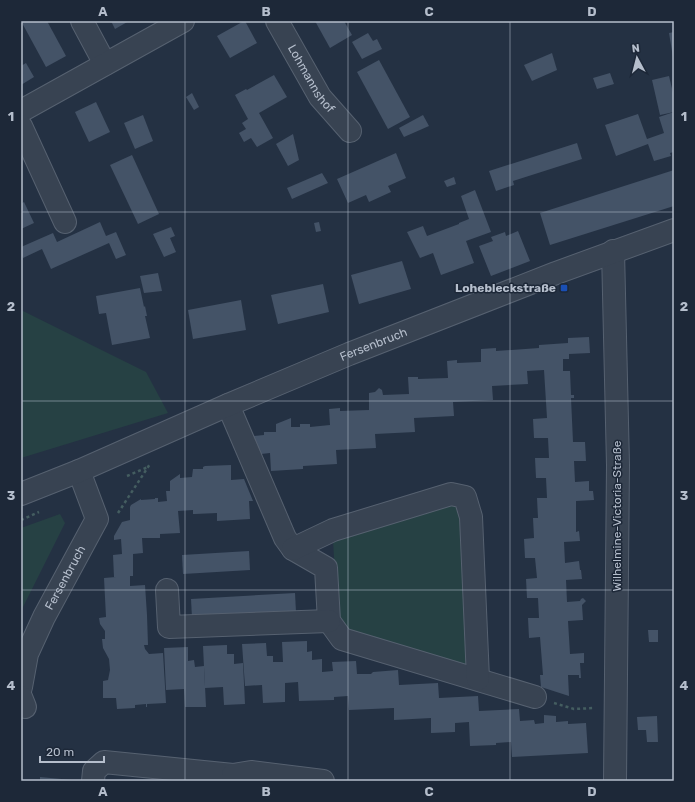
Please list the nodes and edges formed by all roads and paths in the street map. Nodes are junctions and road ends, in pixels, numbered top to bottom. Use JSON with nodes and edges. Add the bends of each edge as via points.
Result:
{"nodes":[{"id":1,"x":82,"y":21,"type":"edge"},
{"id":2,"x":183,"y":21,"type":"edge"},
{"id":3,"x":277,"y":21,"type":"edge"},
{"id":4,"x":105,"y":64,"type":"junction"},
{"id":5,"x":21,"y":111,"type":"edge"},
{"id":6,"x":21,"y":126,"type":"edge"},
{"id":7,"x":350,"y":131,"type":"dead end"},
{"id":8,"x":65,"y":222,"type":"dead end"},
{"id":9,"x":674,"y":230,"type":"edge"},
{"id":10,"x":613,"y":251,"type":"junction"},
{"id":11,"x":228,"y":405,"type":"junction"},
{"id":12,"x":79,"y":471,"type":"junction"},
{"id":13,"x":21,"y":494,"type":"edge"},
{"id":14,"x":293,"y":550,"type":"junction"},
{"id":15,"x":167,"y":590,"type":"dead end"},
{"id":16,"x":329,"y":621,"type":"junction"},
{"id":17,"x":478,"y":679,"type":"junction"},
{"id":18,"x":22,"y":697,"type":"edge"},
{"id":19,"x":535,"y":697,"type":"joint"},
{"id":20,"x":615,"y":707,"type":"junction"},
{"id":21,"x":233,"y":778,"type":"edge"},
{"id":22,"x":93,"y":781,"type":"edge"},
{"id":23,"x":323,"y":781,"type":"edge"},
{"id":24,"x":615,"y":781,"type":"edge"}],
"edges":[{"from":1,"to":4,"type":"street"},
{"from":2,"to":4,"type":"street"},
{"from":3,"to":7,"type":"street","name":"Lohmannshof","via":[[320,97]]},
{"from":4,"to":5,"type":"street"},
{"from":6,"to":8,"type":"street"},
{"from":9,"to":10,"type":"street","name":"Fersenbruch"},
{"from":10,"to":11,"type":"street","name":"Fersenbruch","via":[[349,354]]},
{"from":10,"to":20,"type":"street","name":"Wilhelmine-Victoria-Straße","via":[[618,465]]},
{"from":11,"to":12,"type":"street","name":"Fersenbruch"},
{"from":11,"to":14,"type":"street","via":[[285,538]]},
{"from":12,"to":13,"type":"street","name":"Fersenbruch"},
{"from":12,"to":18,"type":"street","name":"Fersenbruch","via":[[97,519],[27,654]]},
{"from":14,"to":16,"type":"street","via":[[326,568]]},
{"from":14,"to":17,"type":"street","via":[[333,530],[451,494],[465,497],[471,517]]},
{"from":15,"to":16,"type":"street","via":[[169,627]]},
{"from":16,"to":17,"type":"street","via":[[342,639]]},
{"from":17,"to":19,"type":"street"},
{"from":19,"to":20,"type":"path","via":[[574,709]]},
{"from":20,"to":24,"type":"street","name":"Wilhelmine-Victoria-Straße"},
{"from":21,"to":22,"type":"street","via":[[104,762],[94,771]]},
{"from":21,"to":23,"type":"street","via":[[251,772]]}]}
